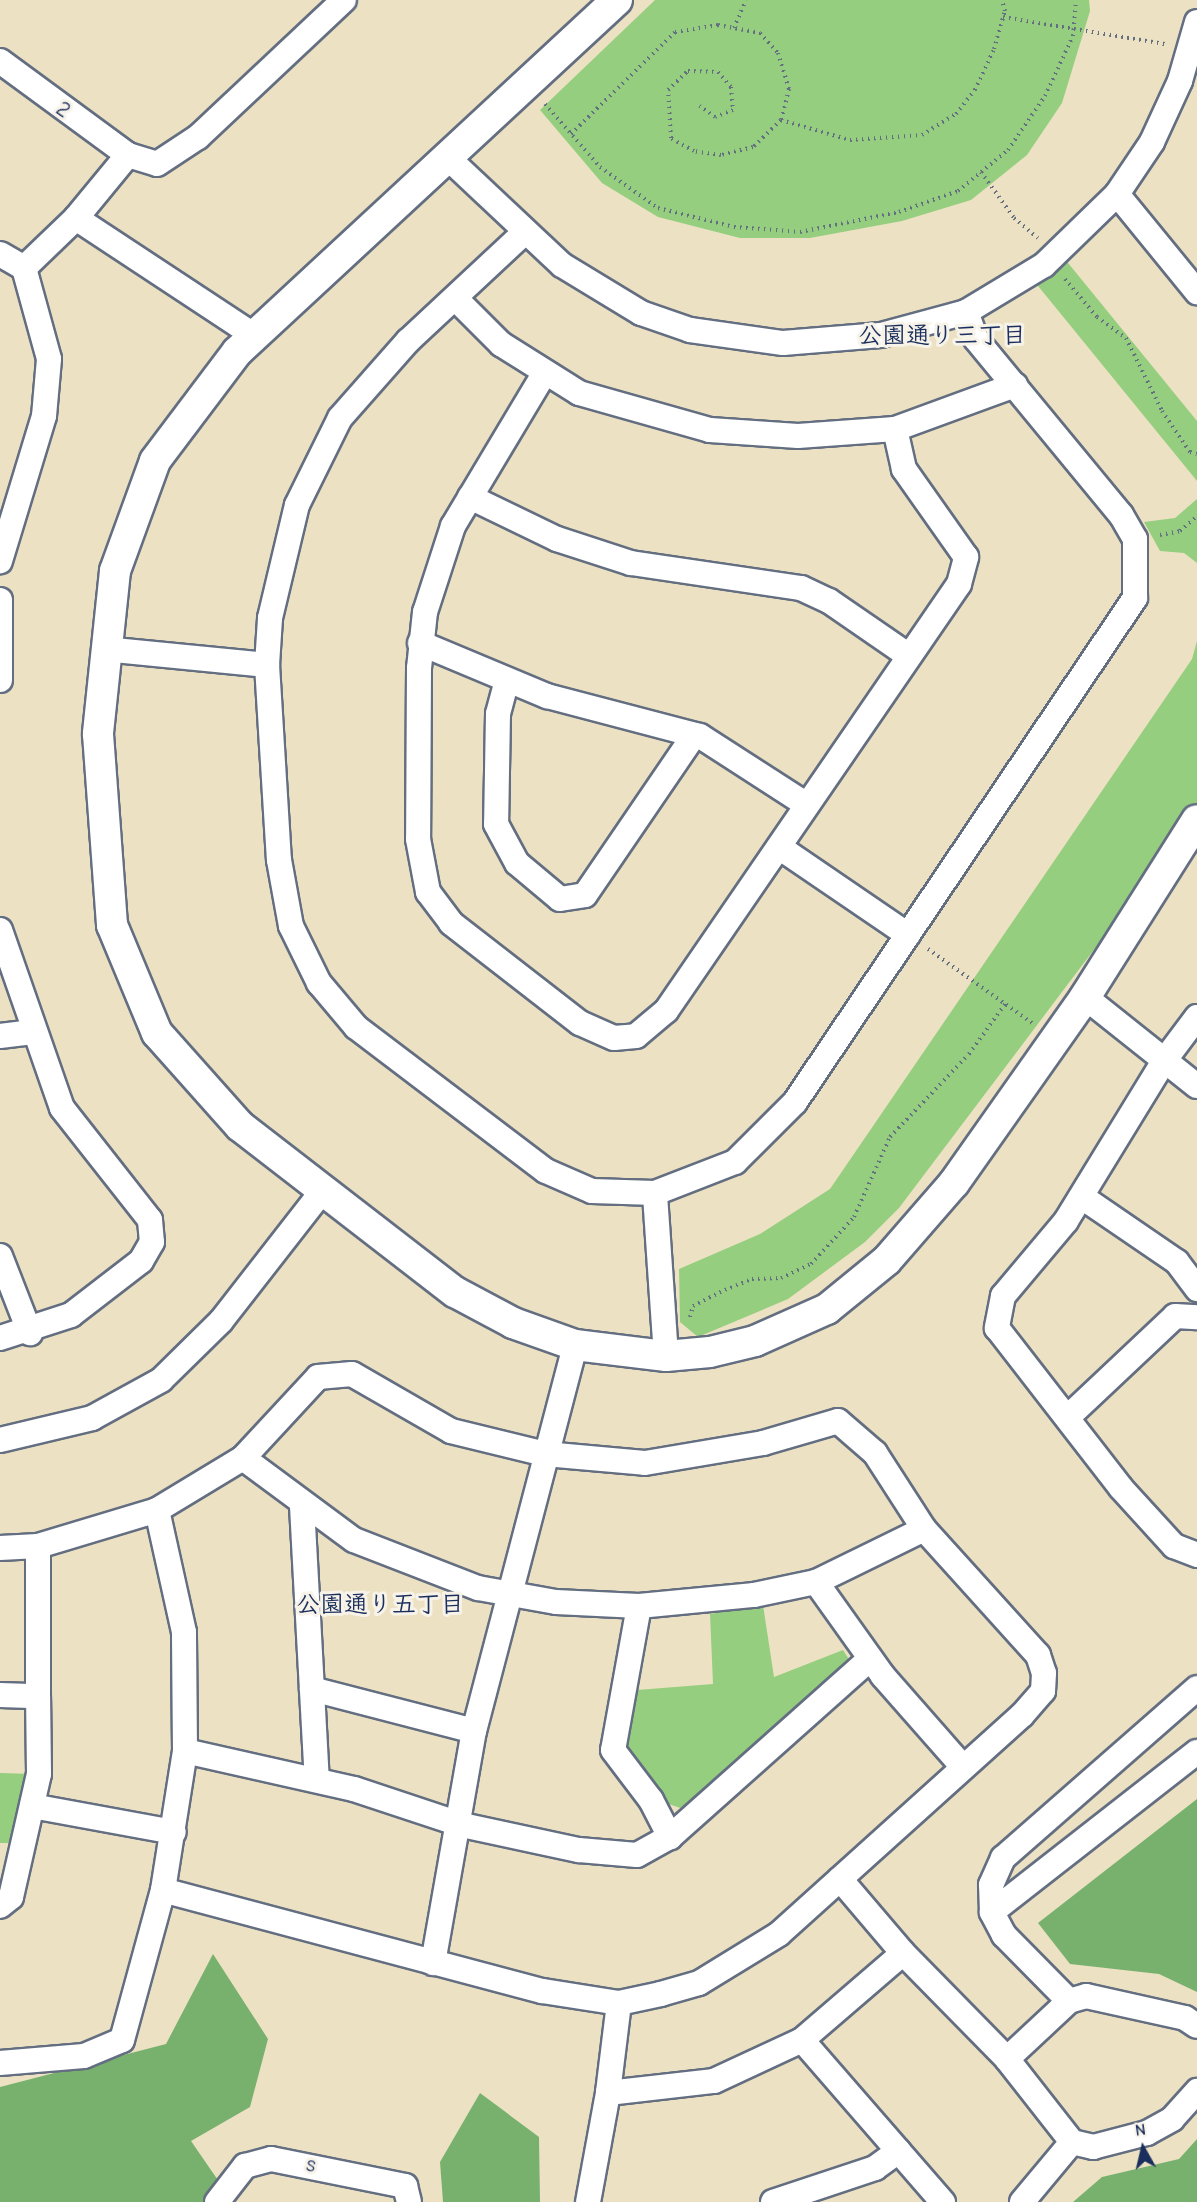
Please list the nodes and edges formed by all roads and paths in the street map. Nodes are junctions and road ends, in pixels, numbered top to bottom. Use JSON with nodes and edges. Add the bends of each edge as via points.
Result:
{"nodes":[{"id":1,"x":344,"y":0,"type":"edge"},
{"id":2,"x":617,"y":0,"type":"edge"},
{"id":3,"x":746,"y":0,"type":"edge"},
{"id":4,"x":1002,"y":0,"type":"edge"},
{"id":5,"x":1076,"y":0,"type":"edge"},
{"id":6,"x":1003,"y":17,"type":"junction"},
{"id":7,"x":1197,"y":22,"type":"edge"},
{"id":8,"x":1074,"y":26,"type":"junction"},
{"id":9,"x":734,"y":28,"type":"junction"},
{"id":10,"x":1170,"y":45,"type":"dead end"},
{"id":11,"x":0,"y":61,"type":"edge"},
{"id":12,"x":541,"y":99,"type":"dead end"},
{"id":13,"x":700,"y":106,"type":"dead end"},
{"id":14,"x":781,"y":120,"type":"junction"},
{"id":15,"x":571,"y":134,"type":"junction"},
{"id":16,"x":128,"y":155,"type":"junction"},
{"id":17,"x":448,"y":158,"type":"junction"},
{"id":18,"x":981,"y":172,"type":"junction"},
{"id":19,"x":1117,"y":194,"type":"junction"},
{"id":20,"x":76,"y":218,"type":"junction"},
{"id":21,"x":524,"y":233,"type":"junction"},
{"id":22,"x":0,"y":254,"type":"edge"},
{"id":23,"x":1053,"y":257,"type":"junction"},
{"id":24,"x":24,"y":268,"type":"junction"},
{"id":25,"x":1194,"y":282,"type":"edge"},
{"id":26,"x":456,"y":299,"type":"junction"},
{"id":27,"x":966,"y":312,"type":"junction"},
{"id":28,"x":255,"y":336,"type":"junction"},
{"id":29,"x":544,"y":374,"type":"junction"},
{"id":30,"x":1015,"y":385,"type":"junction"},
{"id":31,"x":895,"y":429,"type":"junction"},
{"id":32,"x":1197,"y":454,"type":"edge"},
{"id":33,"x":470,"y":497,"type":"junction"},
{"id":34,"x":1197,"y":516,"type":"edge"},
{"id":35,"x":1135,"y":539,"type":"junction"},
{"id":36,"x":0,"y":561,"type":"edge"},
{"id":37,"x":0,"y":600,"type":"edge"},
{"id":38,"x":420,"y":643,"type":"junction"},
{"id":39,"x":104,"y":649,"type":"junction"},
{"id":40,"x":909,"y":656,"type":"junction"},
{"id":41,"x":267,"y":665,"type":"junction"},
{"id":42,"x":0,"y":680,"type":"edge"},
{"id":43,"x":507,"y":680,"type":"junction"},
{"id":44,"x":694,"y":735,"type":"junction"},
{"id":45,"x":807,"y":805,"type":"junction"},
{"id":46,"x":1197,"y":820,"type":"edge"},
{"id":47,"x":779,"y":847,"type":"junction"},
{"id":48,"x":0,"y":930,"type":"edge"},
{"id":49,"x":908,"y":935,"type":"junction"},
{"id":50,"x":1085,"y":997,"type":"junction"},
{"id":51,"x":1005,"y":1004,"type":"junction"},
{"id":52,"x":1197,"y":1017,"type":"edge"},
{"id":53,"x":31,"y":1032,"type":"junction"},
{"id":54,"x":1030,"y":1035,"type":"dead end"},
{"id":55,"x":0,"y":1036,"type":"edge"},
{"id":56,"x":1164,"y":1061,"type":"junction"},
{"id":57,"x":1197,"y":1086,"type":"edge"},
{"id":58,"x":322,"y":1190,"type":"junction"},
{"id":59,"x":655,"y":1193,"type":"junction"},
{"id":60,"x":1082,"y":1197,"type":"junction"},
{"id":61,"x":0,"y":1256,"type":"edge"},
{"id":62,"x":1197,"y":1289,"type":"edge"},
{"id":63,"x":1197,"y":1317,"type":"edge"},
{"id":64,"x":696,"y":1329,"type":"dead end"},
{"id":65,"x":30,"y":1333,"type":"junction"},
{"id":66,"x":0,"y":1338,"type":"edge"},
{"id":67,"x":575,"y":1345,"type":"junction"},
{"id":68,"x":666,"y":1356,"type":"junction"},
{"id":69,"x":1068,"y":1417,"type":"junction"},
{"id":70,"x":0,"y":1440,"type":"edge"},
{"id":71,"x":545,"y":1454,"type":"junction"},
{"id":72,"x":243,"y":1458,"type":"junction"},
{"id":73,"x":302,"y":1506,"type":"junction"},
{"id":74,"x":157,"y":1510,"type":"junction"},
{"id":75,"x":924,"y":1529,"type":"junction"},
{"id":76,"x":38,"y":1546,"type":"junction"},
{"id":77,"x":0,"y":1548,"type":"edge"},
{"id":78,"x":1197,"y":1555,"type":"edge"},
{"id":79,"x":816,"y":1582,"type":"junction"},
{"id":80,"x":513,"y":1596,"type":"junction"},
{"id":81,"x":639,"y":1606,"type":"junction"},
{"id":82,"x":870,"y":1659,"type":"junction"},
{"id":83,"x":1197,"y":1688,"type":"edge"},
{"id":84,"x":312,"y":1689,"type":"junction"},
{"id":85,"x":0,"y":1695,"type":"edge"},
{"id":86,"x":38,"y":1695,"type":"junction"},
{"id":87,"x":474,"y":1731,"type":"junction"},
{"id":88,"x":185,"y":1751,"type":"junction"},
{"id":89,"x":1197,"y":1752,"type":"edge"},
{"id":90,"x":962,"y":1766,"type":"junction"},
{"id":91,"x":316,"y":1780,"type":"junction"},
{"id":92,"x":32,"y":1806,"type":"junction"},
{"id":93,"x":462,"y":1824,"type":"junction"},
{"id":94,"x":174,"y":1832,"type":"junction"},
{"id":95,"x":670,"y":1837,"type":"junction"},
{"id":96,"x":840,"y":1879,"type":"junction"},
{"id":97,"x":163,"y":1890,"type":"junction"},
{"id":98,"x":0,"y":1906,"type":"edge"},
{"id":99,"x":992,"y":1912,"type":"junction"},
{"id":100,"x":903,"y":1953,"type":"junction"},
{"id":101,"x":433,"y":1963,"type":"junction"},
{"id":102,"x":1069,"y":2001,"type":"junction"},
{"id":103,"x":619,"y":2003,"type":"junction"},
{"id":104,"x":1197,"y":2026,"type":"edge"},
{"id":105,"x":802,"y":2040,"type":"junction"},
{"id":106,"x":1006,"y":2059,"type":"junction"},
{"id":107,"x":0,"y":2063,"type":"edge"},
{"id":108,"x":1197,"y":2091,"type":"edge"},
{"id":109,"x":608,"y":2093,"type":"junction"},
{"id":110,"x":1072,"y":2142,"type":"junction"},
{"id":111,"x":898,"y":2151,"type":"junction"},
{"id":112,"x":217,"y":2202,"type":"edge"},
{"id":113,"x":409,"y":2202,"type":"edge"},
{"id":114,"x":588,"y":2202,"type":"edge"},
{"id":115,"x":774,"y":2202,"type":"edge"},
{"id":116,"x":943,"y":2202,"type":"edge"},
{"id":117,"x":1022,"y":2202,"type":"edge"}],
"edges":[{"from":1,"to":16,"type":"street","name":"2","via":[[198,137],[157,164]]},
{"from":2,"to":17,"type":"street"},
{"from":3,"to":9,"type":"path"},
{"from":4,"to":6,"type":"path"},
{"from":5,"to":8,"type":"path"},
{"from":6,"to":8,"type":"path"},
{"from":6,"to":14,"type":"path","via":[[975,90],[956,114],[922,135],[850,140]]},
{"from":7,"to":19,"type":"street","via":[[1180,81],[1152,142]]},
{"from":8,"to":10,"type":"path"},
{"from":8,"to":18,"type":"path","via":[[1046,96],[1008,150]]},
{"from":9,"to":14,"type":"path","via":[[760,33],[778,53],[789,89]]},
{"from":9,"to":15,"type":"path","via":[[675,32]]},
{"from":11,"to":16,"type":"street","name":"2"},
{"from":12,"to":15,"type":"path"},
{"from":13,"to":14,"type":"path","via":[[715,117],[733,110],[731,87],[718,72],[688,71],[668,90],[671,138],[694,151],[721,155],[753,147]]},
{"from":15,"to":18,"type":"path","via":[[600,167],[658,208],[734,227],[800,232],[899,212],[958,191]]},
{"from":16,"to":20,"type":"street"},
{"from":17,"to":21,"type":"street"},
{"from":17,"to":28,"type":"street"},
{"from":18,"to":23,"type":"path","via":[[1014,218]]},
{"from":19,"to":23,"type":"street"},
{"from":19,"to":25,"type":"street"},
{"from":20,"to":24,"type":"street"},
{"from":20,"to":28,"type":"street"},
{"from":21,"to":26,"type":"street"},
{"from":21,"to":27,"type":"street","via":[[562,265],[641,313],[728,337],[783,343],[839,341]]},
{"from":22,"to":24,"type":"street"},
{"from":23,"to":27,"type":"street"},
{"from":23,"to":32,"type":"path","via":[[1069,286],[1097,317],[1126,338],[1162,411],[1190,453]]},
{"from":24,"to":36,"type":"street","via":[[49,359],[44,416]]},
{"from":26,"to":29,"type":"street","via":[[501,344]]},
{"from":26,"to":41,"type":"street","via":[[401,348],[340,418],[297,505],[270,618]]},
{"from":27,"to":30,"type":"street","via":[[976,339]]},
{"from":28,"to":39,"type":"street","via":[[155,461],[115,571]]},
{"from":29,"to":31,"type":"street","via":[[615,405],[710,430],[798,436]]},
{"from":29,"to":33,"type":"street"},
{"from":30,"to":31,"type":"street"},
{"from":30,"to":35,"type":"street","via":[[1121,514]]},
{"from":31,"to":40,"type":"street","via":[[904,469],[966,557],[959,584]]},
{"from":33,"to":38,"type":"street","via":[[440,555]]},
{"from":33,"to":40,"type":"street","via":[[557,539],[631,562],[801,588],[829,601]]},
{"from":34,"to":35,"type":"path","via":[[1180,531]]},
{"from":35,"to":49,"type":"street","via":[[1135,598]]},
{"from":37,"to":42,"type":"street"},
{"from":38,"to":43,"type":"street"},
{"from":38,"to":47,"type":"street","via":[[418,839],[428,892],[451,923],[591,1030],[625,1037],[656,1024]]},
{"from":39,"to":41,"type":"street"},
{"from":39,"to":58,"type":"street","via":[[98,734],[112,924],[157,1033],[213,1101]]},
{"from":40,"to":45,"type":"street"},
{"from":41,"to":59,"type":"street","via":[[279,860],[291,926],[319,983],[356,1027],[546,1171],[592,1191]]},
{"from":43,"to":44,"type":"street"},
{"from":43,"to":44,"type":"street","via":[[498,714],[496,824],[517,863],[560,899],[585,895]]},
{"from":44,"to":45,"type":"street"},
{"from":45,"to":47,"type":"street"},
{"from":46,"to":50,"type":"street"},
{"from":47,"to":49,"type":"street"},
{"from":48,"to":53,"type":"street"},
{"from":49,"to":51,"type":"path"},
{"from":49,"to":59,"type":"street","via":[[795,1102],[765,1137],[735,1162]]},
{"from":50,"to":56,"type":"street"},
{"from":50,"to":68,"type":"street","via":[[954,1183],[887,1260],[827,1309],[755,1341]]},
{"from":51,"to":54,"type":"path","via":[[1037,1026]]},
{"from":51,"to":64,"type":"path","via":[[969,1054],[891,1137],[854,1217],[838,1236],[811,1264],[781,1278],[752,1279],[693,1306],[689,1320]]},
{"from":52,"to":56,"type":"street"},
{"from":53,"to":55,"type":"street"},
{"from":53,"to":65,"type":"street","via":[[62,1108],[150,1220],[152,1242],[141,1261],[111,1288]]},
{"from":56,"to":57,"type":"street"},
{"from":56,"to":60,"type":"street"},
{"from":58,"to":67,"type":"street","via":[[455,1292],[513,1323]]},
{"from":58,"to":70,"type":"street","via":[[221,1321],[161,1380],[92,1418]]},
{"from":59,"to":68,"type":"street"},
{"from":60,"to":62,"type":"street","via":[[1177,1262]]},
{"from":60,"to":69,"type":"street","via":[[1003,1296],[996,1328]]},
{"from":61,"to":65,"type":"street"},
{"from":63,"to":69,"type":"street","via":[[1175,1316]]},
{"from":65,"to":66,"type":"street"},
{"from":67,"to":68,"type":"street"},
{"from":67,"to":71,"type":"street"},
{"from":69,"to":78,"type":"street","via":[[1121,1488],[1174,1546]]},
{"from":71,"to":72,"type":"street","via":[[451,1431],[352,1374],[318,1377]]},
{"from":71,"to":75,"type":"street","via":[[645,1463],[763,1443],[838,1421],[875,1453]]},
{"from":71,"to":80,"type":"street"},
{"from":72,"to":73,"type":"street"},
{"from":72,"to":74,"type":"street"},
{"from":73,"to":80,"type":"street","via":[[354,1539],[428,1572]]},
{"from":73,"to":84,"type":"street"},
{"from":74,"to":76,"type":"street"},
{"from":74,"to":88,"type":"street","via":[[184,1632]]},
{"from":75,"to":79,"type":"street"},
{"from":75,"to":90,"type":"street","via":[[1038,1655],[1044,1673],[1043,1691],[1036,1699]]},
{"from":76,"to":77,"type":"street"},
{"from":76,"to":86,"type":"street"},
{"from":79,"to":81,"type":"street","via":[[701,1603]]},
{"from":79,"to":82,"type":"street"},
{"from":80,"to":81,"type":"street"},
{"from":80,"to":87,"type":"street"},
{"from":81,"to":95,"type":"street","via":[[613,1750],[651,1800]]},
{"from":82,"to":90,"type":"street"},
{"from":82,"to":95,"type":"street"},
{"from":83,"to":99,"type":"street","via":[[1003,1858],[991,1885]]},
{"from":84,"to":87,"type":"street"},
{"from":84,"to":91,"type":"street"},
{"from":85,"to":86,"type":"street"},
{"from":86,"to":92,"type":"street","via":[[39,1774]]},
{"from":87,"to":93,"type":"street","via":[[460,1805]]},
{"from":88,"to":91,"type":"street"},
{"from":88,"to":94,"type":"street"},
{"from":89,"to":99,"type":"street"},
{"from":90,"to":96,"type":"street"},
{"from":91,"to":93,"type":"street"},
{"from":92,"to":94,"type":"street"},
{"from":92,"to":98,"type":"street","via":[[11,1897]]},
{"from":93,"to":95,"type":"street","via":[[579,1850],[637,1856]]},
{"from":93,"to":101,"type":"street"},
{"from":94,"to":97,"type":"street"},
{"from":96,"to":100,"type":"street"},
{"from":96,"to":103,"type":"street","via":[[744,1958],[699,1983]]},
{"from":97,"to":101,"type":"street"},
{"from":97,"to":107,"type":"street","via":[[122,2040],[84,2056]]},
{"from":99,"to":102,"type":"street","via":[[1004,1935]]},
{"from":100,"to":105,"type":"street"},
{"from":100,"to":106,"type":"street"},
{"from":101,"to":103,"type":"street","via":[[542,1991]]},
{"from":102,"to":104,"type":"street","via":[[1114,2001],[1185,2018]]},
{"from":102,"to":106,"type":"street"},
{"from":103,"to":109,"type":"street"},
{"from":105,"to":109,"type":"street","via":[[714,2081]]},
{"from":105,"to":111,"type":"street"},
{"from":106,"to":110,"type":"street"},
{"from":108,"to":110,"type":"street","via":[[1172,2119],[1147,2133],[1093,2147]]},
{"from":109,"to":114,"type":"street"},
{"from":110,"to":117,"type":"street"},
{"from":111,"to":115,"type":"street","via":[[874,2168]]},
{"from":111,"to":116,"type":"street"},
{"from":112,"to":113,"type":"street","name":"s","via":[[245,2166],[271,2159],[405,2186]]}]}
